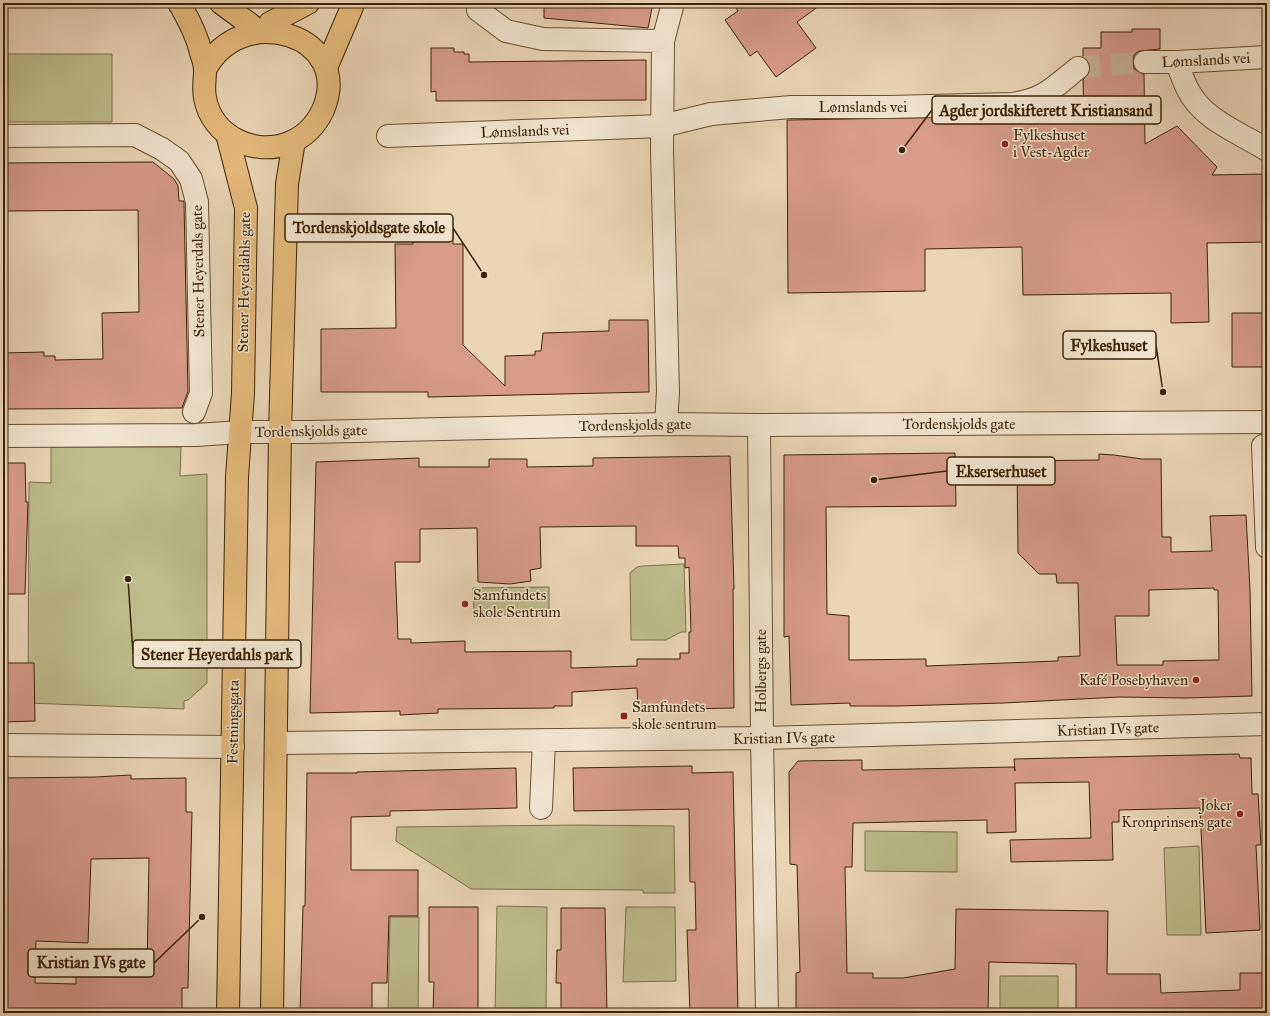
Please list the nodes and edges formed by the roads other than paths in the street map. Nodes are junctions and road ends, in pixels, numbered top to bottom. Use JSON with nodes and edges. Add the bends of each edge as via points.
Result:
{"nodes":[{"id":1,"x":180,"y":3,"type":"edge"},
{"id":2,"x":221,"y":3,"type":"edge"},
{"id":3,"x":308,"y":3,"type":"edge"},
{"id":4,"x":673,"y":3,"type":"edge"},
{"id":5,"x":352,"y":7,"type":"dead end"},
{"id":6,"x":478,"y":10,"type":"dead end"},
{"id":7,"x":260,"y":24,"type":"junction"},
{"id":8,"x":663,"y":41,"type":"junction"},
{"id":9,"x":1267,"y":57,"type":"edge"},
{"id":10,"x":1145,"y":62,"type":"tunnel mouth"},
{"id":11,"x":1177,"y":62,"type":"junction"},
{"id":12,"x":326,"y":68,"type":"junction"},
{"id":13,"x":1078,"y":68,"type":"tunnel mouth"},
{"id":14,"x":205,"y":70,"type":"junction"},
{"id":15,"x":662,"y":126,"type":"junction"},
{"id":16,"x":227,"y":134,"type":"junction"},
{"id":17,"x":3,"y":136,"type":"edge"},
{"id":18,"x":388,"y":136,"type":"dead end"},
{"id":19,"x":294,"y":141,"type":"junction"},
{"id":20,"x":1267,"y":150,"type":"edge"},
{"id":21,"x":194,"y":412,"type":"dead end"},
{"id":22,"x":1267,"y":422,"type":"edge"},
{"id":23,"x":666,"y":424,"type":"junction"},
{"id":24,"x":759,"y":425,"type":"junction"},
{"id":25,"x":241,"y":432,"type":"junction"},
{"id":26,"x":280,"y":432,"type":"junction"},
{"id":27,"x":3,"y":436,"type":"edge"},
{"id":28,"x":1263,"y":446,"type":"dead end"},
{"id":29,"x":1267,"y":547,"type":"edge"},
{"id":30,"x":1267,"y":724,"type":"edge"},
{"id":31,"x":762,"y":738,"type":"junction"},
{"id":32,"x":544,"y":741,"type":"junction"},
{"id":33,"x":276,"y":743,"type":"junction"},
{"id":34,"x":3,"y":745,"type":"edge"},
{"id":35,"x":233,"y":747,"type":"junction"},
{"id":36,"x":541,"y":808,"type":"dead end"},
{"id":37,"x":228,"y":1013,"type":"edge"},
{"id":38,"x":272,"y":1013,"type":"edge"},
{"id":39,"x":767,"y":1013,"type":"edge"}],
"edges":[{"from":1,"to":14,"type":"main road","via":[[198,44]]},
{"from":2,"to":7,"type":"main road"},
{"from":3,"to":7,"type":"main road"},
{"from":4,"to":8,"type":"street"},
{"from":5,"to":12,"type":"main road"},
{"from":6,"to":8,"type":"street","via":[[506,32],[543,39]]},
{"from":7,"to":12,"type":"main road","via":[[291,28],[309,40]]},
{"from":7,"to":14,"type":"main road","via":[[238,29],[227,37],[217,46]]},
{"from":8,"to":15,"type":"street"},
{"from":9,"to":11,"type":"street","name":"Lømslands vei"},
{"from":10,"to":11,"type":"street","name":"Lømslands vei"},
{"from":11,"to":20,"type":"street","via":[[1187,89],[1205,111],[1218,122]]},
{"from":12,"to":19,"type":"main road","via":[[326,102],[319,118],[308,132]]},
{"from":13,"to":15,"type":"street","name":"Lømslands vei","via":[[1044,95],[1031,101],[1012,104],[791,107],[711,114]]},
{"from":14,"to":16,"type":"main road","via":[[203,84],[209,112]]},
{"from":15,"to":18,"type":"street","name":"Lømslands vei"},
{"from":15,"to":23,"type":"street","via":[[668,392]]},
{"from":16,"to":19,"type":"main road","via":[[237,141],[259,148],[271,148]]},
{"from":16,"to":25,"type":"main road","name":"Stener Heyerdahls gate","via":[[246,208]]},
{"from":17,"to":21,"type":"street","name":"Stener Heyerdals gate","via":[[135,135],[179,161],[191,179],[197,202],[201,393]]},
{"from":19,"to":26,"type":"main road","via":[[287,184]]},
{"from":22,"to":24,"type":"street","name":"Tordenskjolds gate"},
{"from":23,"to":24,"type":"street","name":"Tordenskjolds gate"},
{"from":23,"to":26,"type":"street","name":"Tordenskjolds gate"},
{"from":24,"to":31,"type":"street","name":"Holbergs gate"},
{"from":25,"to":26,"type":"street","name":"Tordenskjolds gate"},
{"from":25,"to":27,"type":"street","name":"Tordenskjolds gate","via":[[196,435]]},
{"from":25,"to":35,"type":"main road","name":"Festningsgata","via":[[237,477]]},
{"from":26,"to":33,"type":"main road"},
{"from":28,"to":29,"type":"street"},
{"from":30,"to":31,"type":"street","name":"Kristian IVs gate"},
{"from":31,"to":32,"type":"street","name":"Kristian IVs gate"},
{"from":31,"to":39,"type":"street","name":"Holbergs gate"},
{"from":32,"to":33,"type":"street","name":"Kristian IVs gate"},
{"from":32,"to":36,"type":"street"},
{"from":33,"to":38,"type":"main road"},
{"from":34,"to":35,"type":"street"},
{"from":35,"to":37,"type":"main road","name":"Festningsgata"}]}
